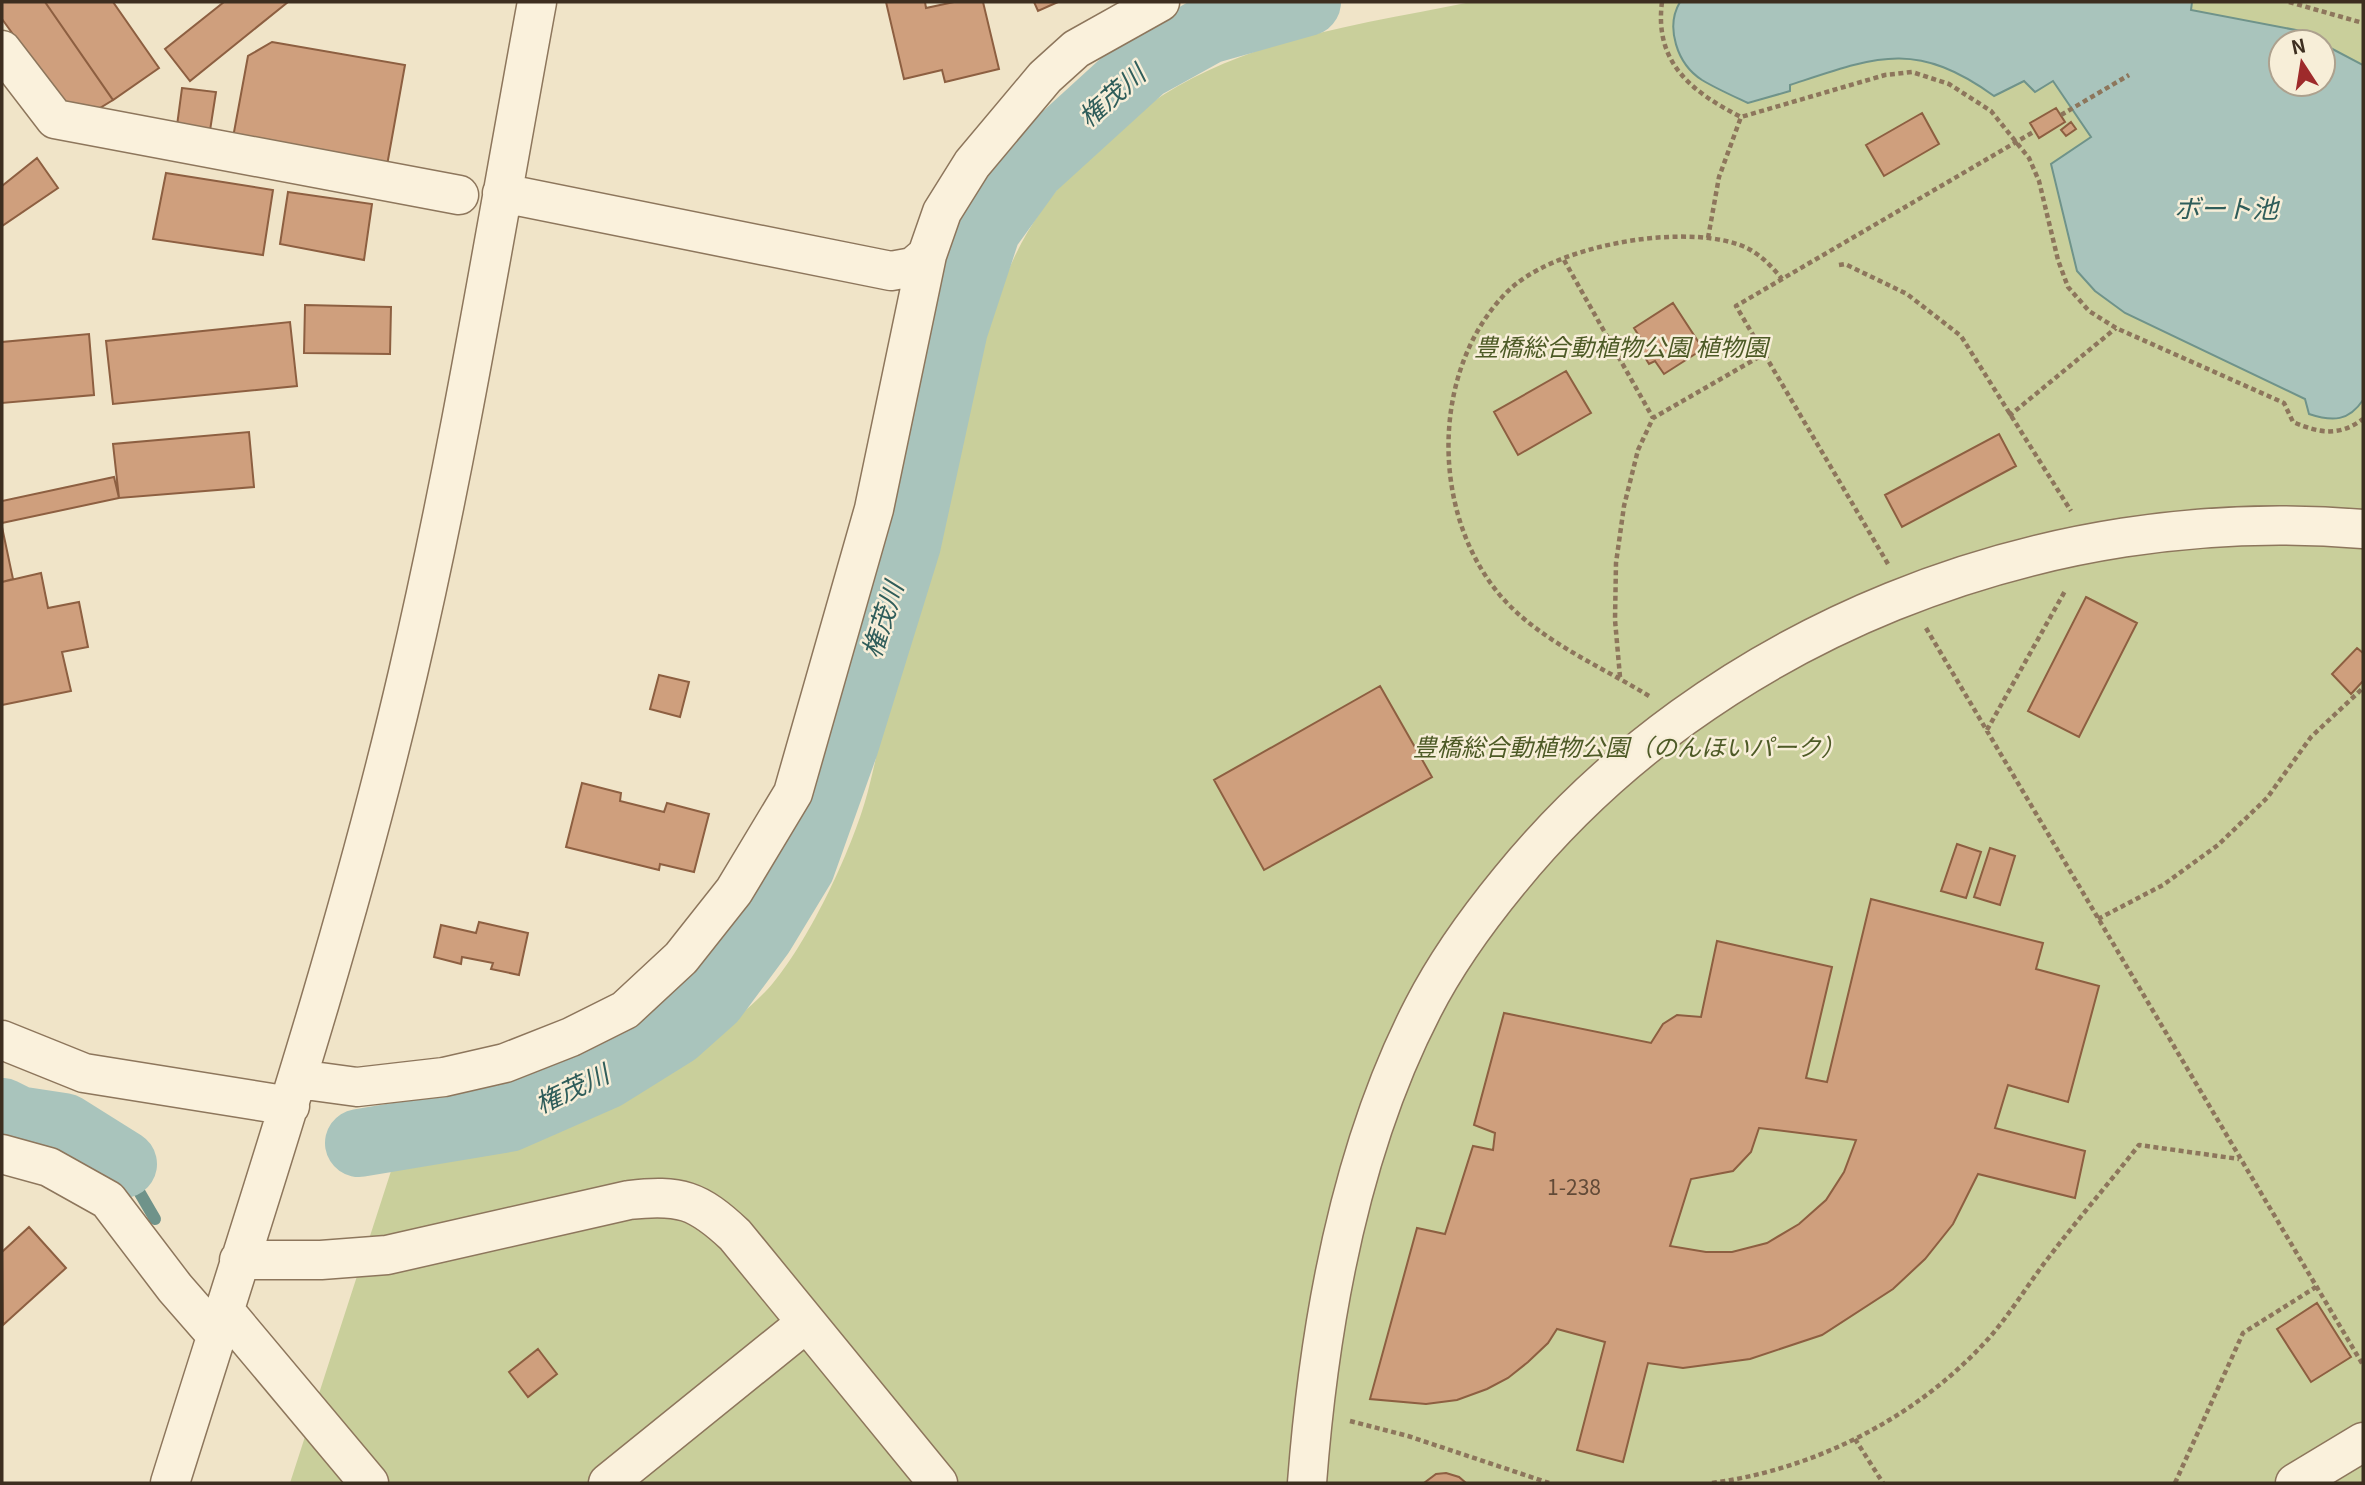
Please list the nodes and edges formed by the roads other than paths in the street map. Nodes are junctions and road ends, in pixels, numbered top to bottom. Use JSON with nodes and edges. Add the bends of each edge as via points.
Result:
{"nodes":[{"id":1,"x":537,"y":2,"type":"edge"},
{"id":2,"x":1160,"y":2,"type":"edge"},
{"id":3,"x":2,"y":50,"type":"edge"},
{"id":4,"x":502,"y":193,"type":"junction"},
{"id":5,"x":459,"y":195,"type":"dead end"},
{"id":6,"x":927,"y":255,"type":"junction"},
{"id":7,"x":2363,"y":529,"type":"edge"},
{"id":8,"x":2,"y":1040,"type":"edge"},
{"id":9,"x":294,"y":1093,"type":"junction"},
{"id":10,"x":2,"y":1154,"type":"edge"},
{"id":11,"x":239,"y":1260,"type":"junction"},
{"id":12,"x":220,"y":1322,"type":"junction"},
{"id":13,"x":806,"y":1322,"type":"junction"},
{"id":14,"x":2363,"y":1442,"type":"edge"},
{"id":15,"x":170,"y":1483,"type":"edge"},
{"id":16,"x":369,"y":1483,"type":"edge"},
{"id":17,"x":608,"y":1483,"type":"edge"},
{"id":18,"x":938,"y":1483,"type":"edge"},
{"id":19,"x":1307,"y":1483,"type":"edge"},
{"id":20,"x":2295,"y":1483,"type":"edge"}],
"edges":[{"from":1,"to":4,"type":"street"},
{"from":2,"to":6,"type":"street","via":[[1076,49],[1045,77],[972,164],[942,212]]},
{"from":3,"to":5,"type":"street","via":[[55,119]]},
{"from":4,"to":6,"type":"street","via":[[891,271],[914,267]]},
{"from":4,"to":9,"type":"street","via":[[408,673],[334,963]]},
{"from":6,"to":9,"type":"street","via":[[874,509],[793,793],[734,891],[681,958],[625,1010],[571,1037],[505,1063],[444,1077]]},
{"from":7,"to":19,"type":"street","via":[[2222,527],[2157,533],[2002,564],[1852,619],[1794,648],[1683,716],[1607,778],[1537,847],[1476,924],[1423,1006],[1392,1078],[1356,1190],[1329,1304]]},
{"from":8,"to":9,"type":"street","via":[[84,1073]]},
{"from":9,"to":11,"type":"street"},
{"from":10,"to":12,"type":"street","via":[[49,1167],[108,1200],[175,1288]]},
{"from":11,"to":12,"type":"street"},
{"from":11,"to":13,"type":"street","via":[[387,1255],[661,1196],[700,1205],[713,1214]]},
{"from":12,"to":15,"type":"street"},
{"from":12,"to":16,"type":"street"},
{"from":13,"to":17,"type":"street"},
{"from":13,"to":18,"type":"street"},
{"from":14,"to":20,"type":"street"}]}
